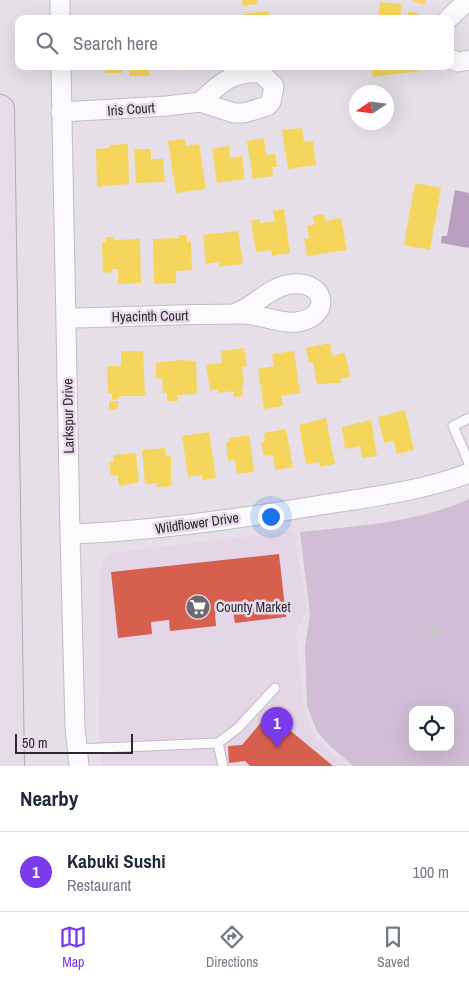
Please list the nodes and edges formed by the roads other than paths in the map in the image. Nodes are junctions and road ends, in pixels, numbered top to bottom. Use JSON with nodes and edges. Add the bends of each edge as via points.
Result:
{"nodes":[{"id":1,"x":60,"y":0,"type":"edge"},
{"id":2,"x":468,"y":0,"type":"edge"},
{"id":3,"x":60,"y":15,"type":"edge"},
{"id":4,"x":452,"y":15,"type":"edge"},
{"id":5,"x":454,"y":60,"type":"edge"},
{"id":6,"x":469,"y":60,"type":"edge"},
{"id":7,"x":61,"y":70,"type":"edge"},
{"id":8,"x":200,"y":102,"type":"dead end"},
{"id":9,"x":0,"y":109,"type":"edge"},
{"id":10,"x":61,"y":112,"type":"junction"},
{"id":11,"x":233,"y":314,"type":"dead end"},
{"id":12,"x":67,"y":318,"type":"junction"},
{"id":13,"x":469,"y":418,"type":"edge"},
{"id":14,"x":469,"y":463,"type":"edge"},
{"id":15,"x":469,"y":473,"type":"edge"},
{"id":16,"x":70,"y":534,"type":"junction"},
{"id":17,"x":275,"y":688,"type":"dead end"},
{"id":18,"x":218,"y":743,"type":"junction"},
{"id":19,"x":10,"y":753,"type":"edge"},
{"id":20,"x":78,"y":758,"type":"edge"},
{"id":21,"x":17,"y":766,"type":"edge"},
{"id":22,"x":223,"y":766,"type":"edge"}],
"edges":[{"from":1,"to":3,"type":"street"},
{"from":2,"to":4,"type":"street"},
{"from":5,"to":6,"type":"street"},
{"from":7,"to":10,"type":"street","name":"Larkspur Drive"},
{"from":8,"to":10,"type":"street","name":"Iris Court"},
{"from":9,"to":19,"type":"highway"},
{"from":10,"to":12,"type":"street","name":"Larkspur Drive"},
{"from":11,"to":12,"type":"street","name":"Hyacinth Court"},
{"from":12,"to":16,"type":"street","name":"Larkspur Drive"},
{"from":13,"to":14,"type":"lane","via":[[452,426]]},
{"from":15,"to":16,"type":"street","name":"Wildflower Drive","via":[[417,488],[306,508],[143,530]]},
{"from":16,"to":20,"type":"street","name":"Larkspur Drive"},
{"from":17,"to":18,"type":"lane","via":[[238,728]]},
{"from":18,"to":20,"type":"lane"},
{"from":18,"to":22,"type":"lane"},
{"from":19,"to":21,"type":"highway"}]}
